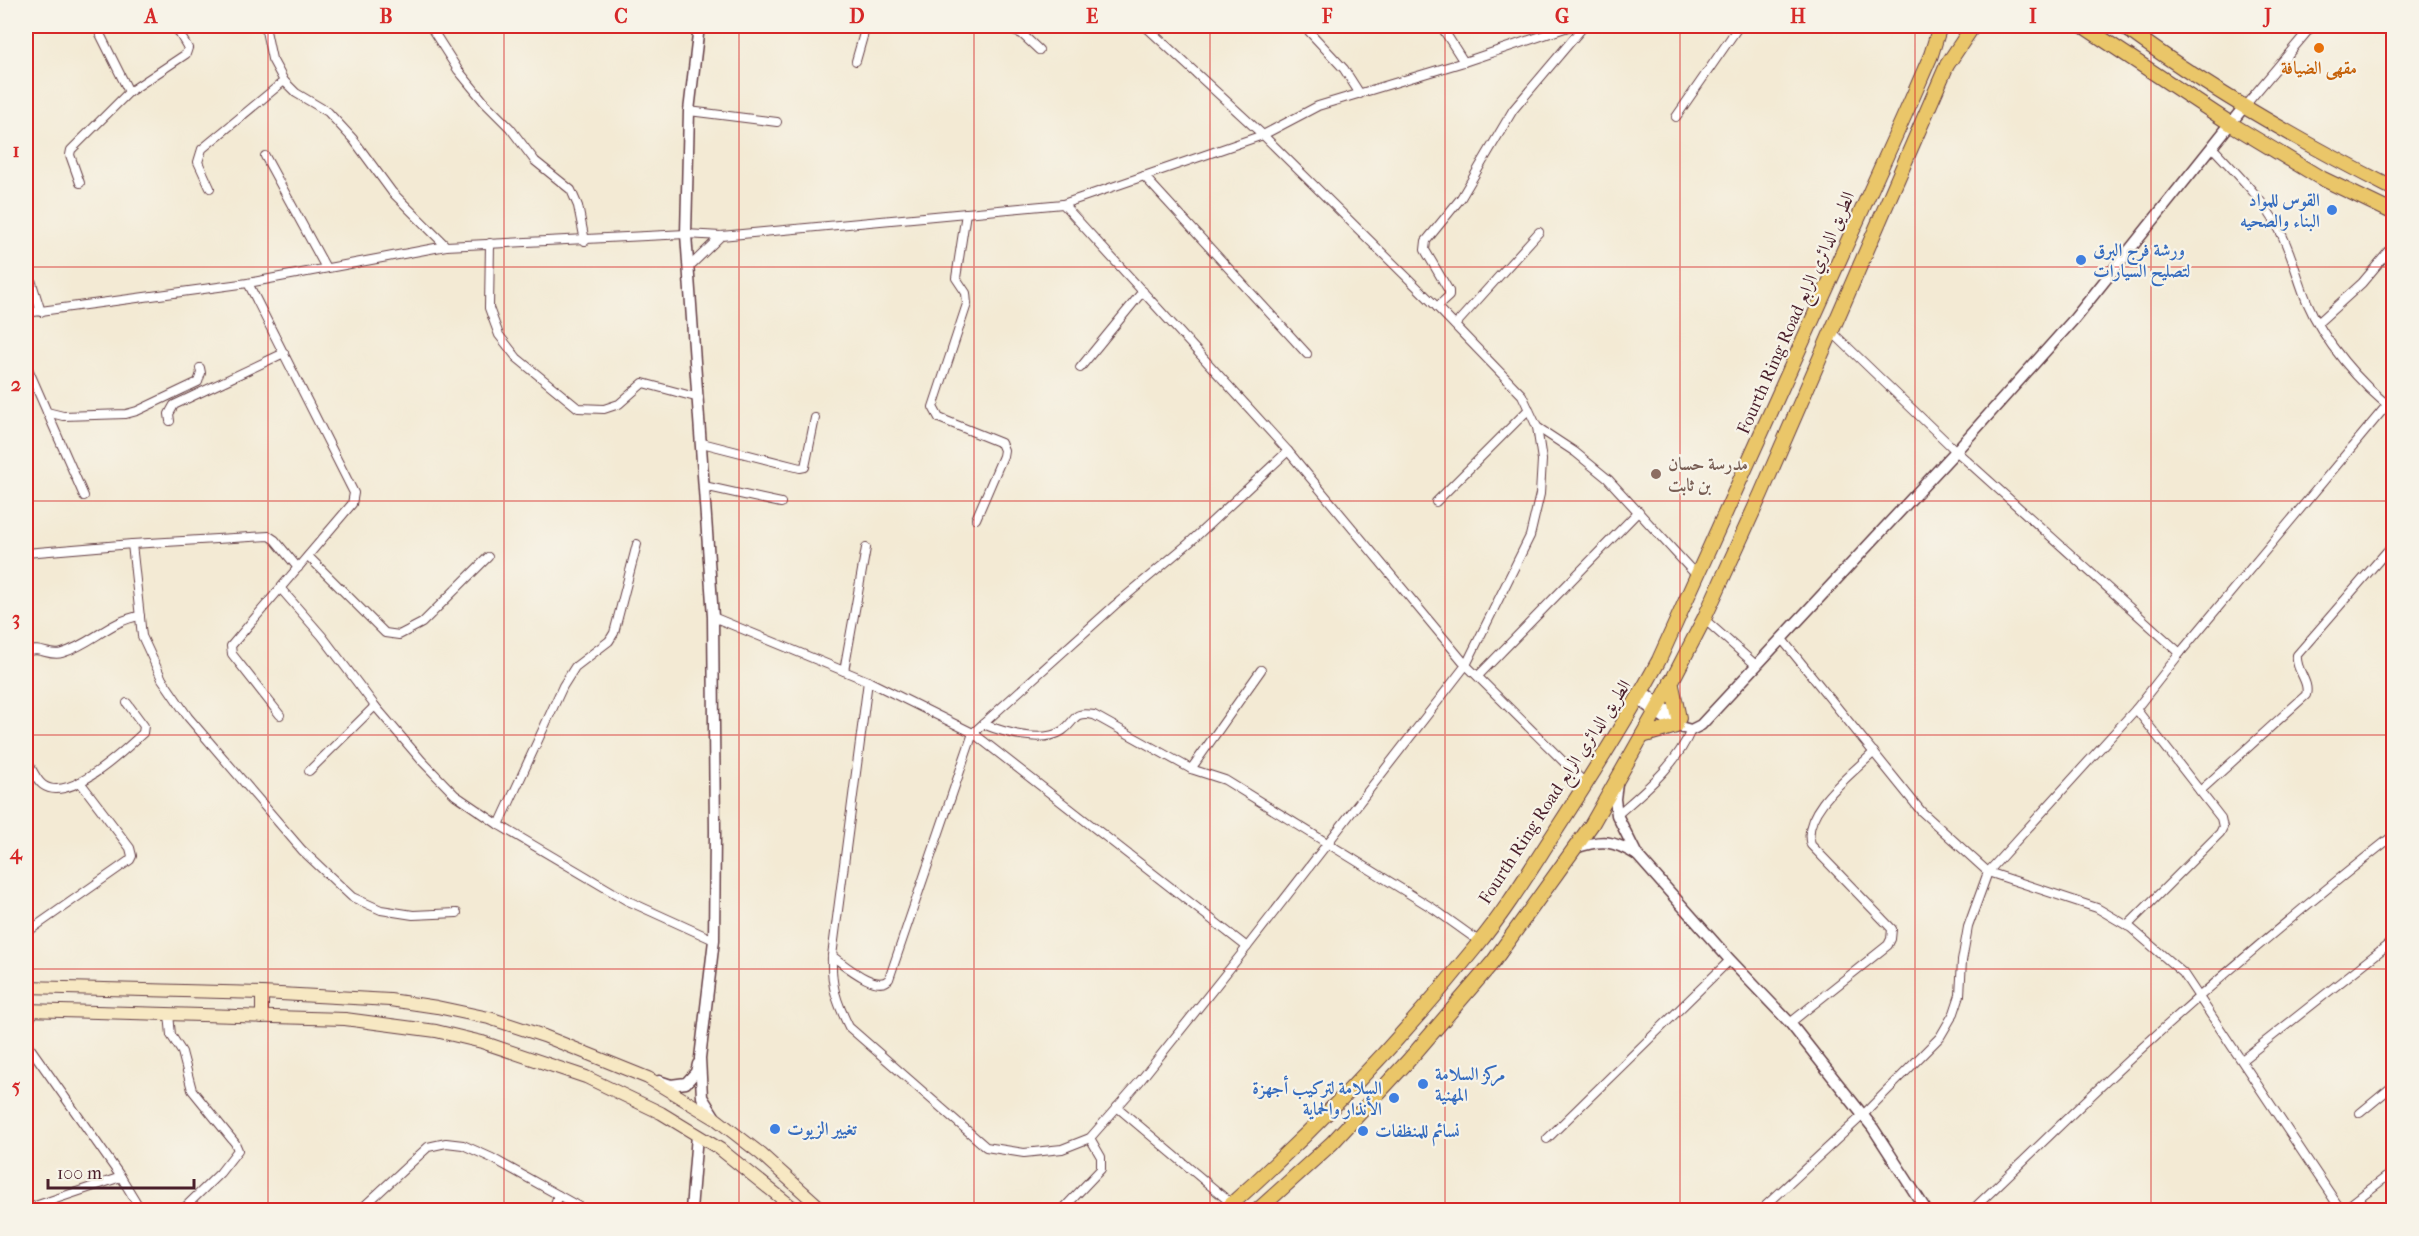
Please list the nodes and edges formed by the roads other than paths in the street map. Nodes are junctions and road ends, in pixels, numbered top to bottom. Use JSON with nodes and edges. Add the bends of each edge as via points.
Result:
{"nodes":[{"id":1,"x":96,"y":26,"type":"edge"},
{"id":2,"x":175,"y":26,"type":"edge"},
{"id":3,"x":265,"y":26,"type":"edge"},
{"id":4,"x":430,"y":26,"type":"edge"},
{"id":5,"x":699,"y":26,"type":"edge"},
{"id":6,"x":866,"y":26,"type":"edge"},
{"id":7,"x":1000,"y":26,"type":"edge"},
{"id":8,"x":1145,"y":26,"type":"edge"},
{"id":9,"x":1304,"y":26,"type":"edge"},
{"id":10,"x":1441,"y":26,"type":"edge"},
{"id":11,"x":1571,"y":26,"type":"edge"},
{"id":12,"x":1584,"y":26,"type":"edge"},
{"id":13,"x":1739,"y":26,"type":"edge"},
{"id":14,"x":1940,"y":26,"type":"edge"},
{"id":15,"x":1972,"y":26,"type":"edge"},
{"id":16,"x":2083,"y":26,"type":"edge"},
{"id":17,"x":2123,"y":26,"type":"edge"},
{"id":18,"x":2312,"y":26,"type":"edge"},
{"id":19,"x":1561,"y":27,"type":"edge"},
{"id":20,"x":1039,"y":50,"type":"dead end"},
{"id":21,"x":856,"y":61,"type":"dead end"},
{"id":22,"x":1464,"y":62,"type":"junction"},
{"id":23,"x":284,"y":81,"type":"junction"},
{"id":24,"x":129,"y":92,"type":"junction"},
{"id":25,"x":1360,"y":94,"type":"junction"},
{"id":26,"x":2243,"y":108,"type":"junction"},
{"id":27,"x":689,"y":111,"type":"junction"},
{"id":28,"x":1676,"y":117,"type":"dead end"},
{"id":29,"x":777,"y":122,"type":"dead end"},
{"id":30,"x":2231,"y":124,"type":"junction"},
{"id":31,"x":1263,"y":135,"type":"junction"},
{"id":32,"x":2212,"y":147,"type":"junction"},
{"id":33,"x":265,"y":156,"type":"dead end"},
{"id":34,"x":1144,"y":176,"type":"junction"},
{"id":35,"x":80,"y":183,"type":"dead end"},
{"id":36,"x":210,"y":188,"type":"dead end"},
{"id":37,"x":2394,"y":189,"type":"edge"},
{"id":38,"x":1063,"y":204,"type":"junction"},
{"id":39,"x":966,"y":213,"type":"junction"},
{"id":40,"x":2394,"y":213,"type":"edge"},
{"id":41,"x":1539,"y":232,"type":"dead end"},
{"id":42,"x":686,"y":234,"type":"junction"},
{"id":43,"x":721,"y":236,"type":"junction"},
{"id":44,"x":585,"y":241,"type":"junction"},
{"id":45,"x":490,"y":243,"type":"junction"},
{"id":46,"x":2394,"y":245,"type":"edge"},
{"id":47,"x":446,"y":246,"type":"junction"},
{"id":48,"x":26,"y":264,"type":"edge"},
{"id":49,"x":689,"y":267,"type":"junction"},
{"id":50,"x":326,"y":268,"type":"junction"},
{"id":51,"x":248,"y":283,"type":"junction"},
{"id":52,"x":1143,"y":291,"type":"junction"},
{"id":53,"x":1437,"y":307,"type":"junction"},
{"id":54,"x":40,"y":312,"type":"junction"},
{"id":55,"x":26,"y":313,"type":"edge"},
{"id":56,"x":2318,"y":323,"type":"junction"},
{"id":57,"x":1455,"y":325,"type":"junction"},
{"id":58,"x":1831,"y":331,"type":"junction"},
{"id":59,"x":284,"y":353,"type":"junction"},
{"id":60,"x":1307,"y":354,"type":"dead end"},
{"id":61,"x":26,"y":364,"type":"edge"},
{"id":62,"x":201,"y":368,"type":"dead end"},
{"id":63,"x":1080,"y":368,"type":"dead end"},
{"id":64,"x":699,"y":398,"type":"junction"},
{"id":65,"x":2390,"y":407,"type":"edge"},
{"id":66,"x":1528,"y":409,"type":"junction"},
{"id":67,"x":47,"y":412,"type":"junction"},
{"id":68,"x":814,"y":418,"type":"dead end"},
{"id":69,"x":170,"y":421,"type":"dead end"},
{"id":70,"x":1537,"y":427,"type":"junction"},
{"id":71,"x":702,"y":443,"type":"junction"},
{"id":72,"x":1288,"y":451,"type":"junction"},
{"id":73,"x":1956,"y":451,"type":"junction"},
{"id":74,"x":704,"y":486,"type":"junction"},
{"id":75,"x":84,"y":496,"type":"dead end"},
{"id":76,"x":1436,"y":502,"type":"dead end"},
{"id":77,"x":782,"y":503,"type":"dead end"},
{"id":78,"x":1639,"y":511,"type":"junction"},
{"id":79,"x":976,"y":519,"type":"dead end"},
{"id":80,"x":2394,"y":543,"type":"edge"},
{"id":81,"x":132,"y":544,"type":"junction"},
{"id":82,"x":637,"y":544,"type":"dead end"},
{"id":83,"x":866,"y":548,"type":"dead end"},
{"id":84,"x":26,"y":553,"type":"edge"},
{"id":85,"x":308,"y":556,"type":"junction"},
{"id":86,"x":488,"y":557,"type":"dead end"},
{"id":87,"x":298,"y":568,"type":"junction"},
{"id":88,"x":1697,"y":576,"type":"junction"},
{"id":89,"x":281,"y":588,"type":"junction"},
{"id":90,"x":140,"y":616,"type":"junction"},
{"id":91,"x":713,"y":617,"type":"junction"},
{"id":92,"x":1704,"y":620,"type":"junction"},
{"id":93,"x":1781,"y":638,"type":"junction"},
{"id":94,"x":26,"y":652,"type":"edge"},
{"id":95,"x":2180,"y":653,"type":"junction"},
{"id":96,"x":1466,"y":665,"type":"junction"},
{"id":97,"x":1757,"y":666,"type":"junction"},
{"id":98,"x":1261,"y":670,"type":"dead end"},
{"id":99,"x":844,"y":671,"type":"junction"},
{"id":100,"x":1478,"y":676,"type":"junction"},
{"id":101,"x":868,"y":681,"type":"junction"},
{"id":102,"x":1671,"y":681,"type":"junction"},
{"id":103,"x":1640,"y":695,"type":"junction"},
{"id":104,"x":127,"y":703,"type":"dead end"},
{"id":105,"x":375,"y":706,"type":"junction"},
{"id":106,"x":1657,"y":707,"type":"junction"},
{"id":107,"x":2136,"y":709,"type":"junction"},
{"id":108,"x":280,"y":715,"type":"dead end"},
{"id":109,"x":983,"y":724,"type":"junction"},
{"id":110,"x":1683,"y":726,"type":"junction"},
{"id":111,"x":973,"y":733,"type":"junction"},
{"id":112,"x":1642,"y":736,"type":"junction"},
{"id":113,"x":1874,"y":752,"type":"junction"},
{"id":114,"x":26,"y":758,"type":"edge"},
{"id":115,"x":1191,"y":769,"type":"junction"},
{"id":116,"x":309,"y":771,"type":"dead end"},
{"id":117,"x":1617,"y":779,"type":"junction"},
{"id":118,"x":80,"y":782,"type":"junction"},
{"id":119,"x":1586,"y":784,"type":"junction"},
{"id":120,"x":2200,"y":791,"type":"junction"},
{"id":121,"x":1617,"y":815,"type":"junction"},
{"id":122,"x":499,"y":825,"type":"junction"},
{"id":123,"x":2394,"y":835,"type":"edge"},
{"id":124,"x":1327,"y":843,"type":"junction"},
{"id":125,"x":1575,"y":848,"type":"junction"},
{"id":126,"x":1637,"y":855,"type":"junction"},
{"id":127,"x":1988,"y":872,"type":"junction"},
{"id":128,"x":457,"y":913,"type":"dead end"},
{"id":129,"x":2127,"y":926,"type":"junction"},
{"id":130,"x":26,"y":933,"type":"edge"},
{"id":131,"x":714,"y":940,"type":"junction"},
{"id":132,"x":2394,"y":940,"type":"edge"},
{"id":133,"x":1480,"y":942,"type":"junction"},
{"id":134,"x":1247,"y":947,"type":"junction"},
{"id":135,"x":832,"y":956,"type":"junction"},
{"id":136,"x":1730,"y":960,"type":"junction"},
{"id":137,"x":28,"y":986,"type":"edge"},
{"id":138,"x":262,"y":993,"type":"junction"},
{"id":139,"x":2200,"y":996,"type":"junction"},
{"id":140,"x":31,"y":1010,"type":"edge"},
{"id":141,"x":169,"y":1014,"type":"junction"},
{"id":142,"x":262,"y":1017,"type":"junction"},
{"id":143,"x":1790,"y":1023,"type":"junction"},
{"id":144,"x":26,"y":1030,"type":"edge"},
{"id":145,"x":26,"y":1042,"type":"edge"},
{"id":146,"x":700,"y":1058,"type":"junction"},
{"id":147,"x":2242,"y":1060,"type":"junction"},
{"id":148,"x":648,"y":1078,"type":"junction"},
{"id":149,"x":2394,"y":1085,"type":"edge"},
{"id":150,"x":1117,"y":1107,"type":"junction"},
{"id":151,"x":2360,"y":1113,"type":"dead end"},
{"id":152,"x":1863,"y":1115,"type":"junction"},
{"id":153,"x":716,"y":1119,"type":"junction"},
{"id":154,"x":697,"y":1135,"type":"junction"},
{"id":155,"x":1090,"y":1138,"type":"junction"},
{"id":156,"x":1547,"y":1138,"type":"dead end"},
{"id":157,"x":2394,"y":1171,"type":"edge"},
{"id":158,"x":121,"y":1177,"type":"junction"},
{"id":159,"x":558,"y":1195,"type":"junction"},
{"id":160,"x":1229,"y":1207,"type":"edge"},
{"id":161,"x":26,"y":1209,"type":"edge"},
{"id":162,"x":141,"y":1210,"type":"edge"},
{"id":163,"x":182,"y":1210,"type":"edge"},
{"id":164,"x":360,"y":1210,"type":"edge"},
{"id":165,"x":553,"y":1210,"type":"edge"},
{"id":166,"x":585,"y":1210,"type":"edge"},
{"id":167,"x":690,"y":1210,"type":"edge"},
{"id":168,"x":796,"y":1210,"type":"edge"},
{"id":169,"x":823,"y":1210,"type":"edge"},
{"id":170,"x":1062,"y":1210,"type":"edge"},
{"id":171,"x":1258,"y":1210,"type":"edge"},
{"id":172,"x":1761,"y":1210,"type":"edge"},
{"id":173,"x":1926,"y":1210,"type":"edge"},
{"id":174,"x":1972,"y":1210,"type":"edge"},
{"id":175,"x":2342,"y":1210,"type":"edge"}],
"edges":[{"from":1,"to":24,"type":"street"},
{"from":2,"to":24,"type":"street","via":[[188,48],[186,54]]},
{"from":3,"to":23,"type":"street","via":[[272,59]]},
{"from":4,"to":44,"type":"street","via":[[489,109],[510,128],[535,161],[571,190]]},
{"from":5,"to":27,"type":"street"},
{"from":6,"to":21,"type":"street"},
{"from":7,"to":20,"type":"street","via":[[1022,34]]},
{"from":8,"to":31,"type":"street"},
{"from":9,"to":25,"type":"street","via":[[1344,69]]},
{"from":10,"to":22,"type":"street"},
{"from":11,"to":19,"type":"street"},
{"from":12,"to":53,"type":"street","via":[[1513,110],[1461,198],[1426,241],[1425,250],[1449,291]]},
{"from":13,"to":28,"type":"street"},
{"from":14,"to":88,"type":"main road","name":"Fourth Ring Road الطريق الدائري الرابع","via":[[1911,101]]},
{"from":15,"to":58,"type":"main road","via":[[1947,65]]},
{"from":16,"to":30,"type":"main road"},
{"from":17,"to":26,"type":"main road"},
{"from":18,"to":26,"type":"street"},
{"from":19,"to":22,"type":"street"},
{"from":22,"to":25,"type":"street"},
{"from":23,"to":36,"type":"street","via":[[202,149],[198,162]]},
{"from":23,"to":47,"type":"street","via":[[328,112],[392,192]]},
{"from":24,"to":35,"type":"street","via":[[71,150]]},
{"from":25,"to":31,"type":"street","via":[[1318,106]]},
{"from":26,"to":30,"type":"street"},
{"from":26,"to":37,"type":"main road"},
{"from":27,"to":29,"type":"street"},
{"from":27,"to":42,"type":"street"},
{"from":30,"to":32,"type":"street"},
{"from":30,"to":40,"type":"main road","via":[[2319,177]]},
{"from":31,"to":34,"type":"street"},
{"from":31,"to":53,"type":"street"},
{"from":32,"to":56,"type":"street","via":[[2260,199],[2279,229]]},
{"from":32,"to":73,"type":"street","via":[[2075,318]]},
{"from":33,"to":50,"type":"street"},
{"from":34,"to":38,"type":"street"},
{"from":34,"to":60,"type":"street"},
{"from":38,"to":39,"type":"street"},
{"from":38,"to":52,"type":"street"},
{"from":39,"to":43,"type":"street"},
{"from":39,"to":79,"type":"street","via":[[956,278],[966,293],[967,304],[933,407],[939,418],[1003,446],[1003,456]]},
{"from":41,"to":57,"type":"street"},
{"from":42,"to":43,"type":"street"},
{"from":42,"to":44,"type":"street"},
{"from":42,"to":49,"type":"street"},
{"from":43,"to":49,"type":"street"},
{"from":44,"to":45,"type":"street"},
{"from":45,"to":47,"type":"street"},
{"from":45,"to":64,"type":"street","via":[[489,308],[499,335],[517,358],[578,408],[604,409],[620,404],[643,383]]},
{"from":46,"to":56,"type":"street","via":[[2362,283]]},
{"from":47,"to":50,"type":"street"},
{"from":48,"to":54,"type":"street"},
{"from":49,"to":64,"type":"street"},
{"from":50,"to":51,"type":"street"},
{"from":51,"to":54,"type":"street"},
{"from":51,"to":59,"type":"street"},
{"from":52,"to":63,"type":"street"},
{"from":52,"to":72,"type":"street"},
{"from":53,"to":57,"type":"street"},
{"from":54,"to":55,"type":"street"},
{"from":56,"to":65,"type":"street","via":[[2338,354]]},
{"from":57,"to":66,"type":"street","via":[[1522,395]]},
{"from":58,"to":73,"type":"street"},
{"from":58,"to":92,"type":"main road"},
{"from":59,"to":69,"type":"street","via":[[174,405]]},
{"from":59,"to":85,"type":"street","via":[[354,493],[352,504]]},
{"from":61,"to":67,"type":"street"},
{"from":62,"to":67,"type":"street","via":[[198,382],[137,411],[81,416]]},
{"from":64,"to":71,"type":"street"},
{"from":65,"to":95,"type":"street"},
{"from":66,"to":70,"type":"street"},
{"from":66,"to":76,"type":"street"},
{"from":67,"to":75,"type":"street"},
{"from":68,"to":71,"type":"street","via":[[805,467]]},
{"from":70,"to":78,"type":"street","via":[[1608,479]]},
{"from":70,"to":96,"type":"street","via":[[1542,460],[1540,494],[1530,536]]},
{"from":71,"to":74,"type":"street"},
{"from":72,"to":96,"type":"street"},
{"from":72,"to":109,"type":"street"},
{"from":73,"to":93,"type":"street"},
{"from":73,"to":95,"type":"street"},
{"from":74,"to":77,"type":"street"},
{"from":74,"to":91,"type":"street"},
{"from":78,"to":88,"type":"street"},
{"from":78,"to":100,"type":"street"},
{"from":80,"to":120,"type":"street","via":[[2297,655],[2306,695]]},
{"from":81,"to":84,"type":"street"},
{"from":81,"to":87,"type":"street","via":[[269,536]]},
{"from":81,"to":90,"type":"street"},
{"from":82,"to":122,"type":"street","via":[[614,633],[575,667],[563,686]]},
{"from":83,"to":99,"type":"street"},
{"from":85,"to":86,"type":"street","via":[[385,633],[399,635],[422,623]]},
{"from":85,"to":87,"type":"street"},
{"from":87,"to":89,"type":"street"},
{"from":88,"to":103,"type":"main road","name":"Fourth Ring Road الطريق الدائري الرابع"},
{"from":89,"to":105,"type":"street"},
{"from":89,"to":108,"type":"street","via":[[232,642],[230,650]]},
{"from":90,"to":94,"type":"street","via":[[125,619],[60,654],[35,649]]},
{"from":90,"to":128,"type":"street","via":[[142,636],[162,680],[188,717],[302,850],[343,889],[381,910],[413,915]]},
{"from":91,"to":99,"type":"street"},
{"from":91,"to":131,"type":"street"},
{"from":92,"to":97,"type":"street"},
{"from":92,"to":102,"type":"main road"},
{"from":93,"to":97,"type":"street"},
{"from":93,"to":113,"type":"street"},
{"from":95,"to":107,"type":"street"},
{"from":96,"to":100,"type":"street"},
{"from":96,"to":124,"type":"street"},
{"from":97,"to":110,"type":"street","via":[[1701,725]]},
{"from":98,"to":115,"type":"street"},
{"from":99,"to":101,"type":"street"},
{"from":100,"to":119,"type":"street"},
{"from":101,"to":111,"type":"street"},
{"from":101,"to":135,"type":"street"},
{"from":102,"to":106,"type":"main road"},
{"from":102,"to":110,"type":"main road"},
{"from":103,"to":106,"type":"street"},
{"from":103,"to":119,"type":"main road","name":"Fourth Ring Road الطريق الدائري الرابع"},
{"from":104,"to":118,"type":"street","via":[[144,726],[143,733],[112,761]]},
{"from":105,"to":116,"type":"street"},
{"from":105,"to":122,"type":"street","via":[[455,795]]},
{"from":106,"to":110,"type":"street"},
{"from":106,"to":112,"type":"main road"},
{"from":107,"to":120,"type":"street"},
{"from":107,"to":127,"type":"street"},
{"from":109,"to":111,"type":"street"},
{"from":109,"to":115,"type":"street","via":[[1024,736],[1050,735],[1063,730],[1074,716],[1094,715]]},
{"from":110,"to":112,"type":"main road"},
{"from":110,"to":121,"type":"street","via":[[1685,744],[1664,771]]},
{"from":111,"to":134,"type":"street"},
{"from":111,"to":135,"type":"street","via":[[889,979],[880,984],[871,982]]},
{"from":112,"to":117,"type":"main road"},
{"from":113,"to":127,"type":"street","via":[[1921,811]]},
{"from":113,"to":143,"type":"street","via":[[1820,806],[1807,834],[1811,845],[1892,929],[1891,939]]},
{"from":114,"to":118,"type":"street","via":[[41,784],[48,788]]},
{"from":115,"to":124,"type":"street","via":[[1225,780]]},
{"from":117,"to":121,"type":"street"},
{"from":117,"to":125,"type":"main road"},
{"from":118,"to":130,"type":"street","via":[[132,856]]},
{"from":119,"to":133,"type":"main road","name":"Fourth Ring Road الطريق الدائري الرابع"},
{"from":120,"to":129,"type":"street","via":[[2221,818],[2220,833]]},
{"from":121,"to":126,"type":"street"},
{"from":122,"to":131,"type":"street","via":[[626,900]]},
{"from":123,"to":139,"type":"street"},
{"from":124,"to":133,"type":"street"},
{"from":124,"to":134,"type":"street"},
{"from":125,"to":126,"type":"street","via":[[1605,841]]},
{"from":125,"to":171,"type":"main road","via":[[1493,962],[1408,1061],[1332,1143]]},
{"from":126,"to":136,"type":"street"},
{"from":127,"to":129,"type":"street","via":[[2097,908]]},
{"from":127,"to":152,"type":"street","via":[[1968,927],[1954,1013],[1940,1037]]},
{"from":129,"to":139,"type":"street","via":[[2183,973]]},
{"from":131,"to":146,"type":"street"},
{"from":132,"to":147,"type":"street"},
{"from":133,"to":160,"type":"main road","name":"Fourth Ring Road الطريق الدائري الرابع","via":[[1385,1055]]},
{"from":134,"to":150,"type":"street"},
{"from":135,"to":155,"type":"street","via":[[831,981],[849,1027],[986,1147],[1024,1153],[1062,1149]]},
{"from":136,"to":143,"type":"street"},
{"from":136,"to":156,"type":"street"},
{"from":137,"to":138,"type":"main road"},
{"from":138,"to":142,"type":"main road"},
{"from":138,"to":148,"type":"main road","via":[[390,1000],[489,1018]]},
{"from":139,"to":147,"type":"street"},
{"from":139,"to":174,"type":"street"},
{"from":140,"to":141,"type":"main road"},
{"from":140,"to":144,"type":"street"},
{"from":141,"to":142,"type":"main road"},
{"from":141,"to":163,"type":"street","via":[[171,1035],[182,1052],[192,1090],[238,1150]]},
{"from":142,"to":154,"type":"main road","via":[[345,1019],[482,1042],[586,1077]]},
{"from":143,"to":152,"type":"street"},
{"from":145,"to":158,"type":"street"},
{"from":146,"to":148,"type":"street","via":[[696,1072],[686,1083],[671,1085]]},
{"from":146,"to":153,"type":"street","via":[[702,1097]]},
{"from":147,"to":175,"type":"street"},
{"from":148,"to":153,"type":"main road"},
{"from":149,"to":151,"type":"street"},
{"from":150,"to":155,"type":"street"},
{"from":150,"to":160,"type":"street"},
{"from":152,"to":172,"type":"street"},
{"from":152,"to":173,"type":"street"},
{"from":153,"to":169,"type":"main road"},
{"from":154,"to":167,"type":"street"},
{"from":154,"to":168,"type":"main road"},
{"from":155,"to":170,"type":"street","via":[[1101,1157],[1101,1169]]},
{"from":157,"to":175,"type":"street"},
{"from":158,"to":161,"type":"street"},
{"from":158,"to":162,"type":"street"},
{"from":159,"to":164,"type":"street","via":[[492,1158],[463,1145],[446,1143],[429,1147]]},
{"from":159,"to":165,"type":"street"},
{"from":159,"to":166,"type":"street"}]}
